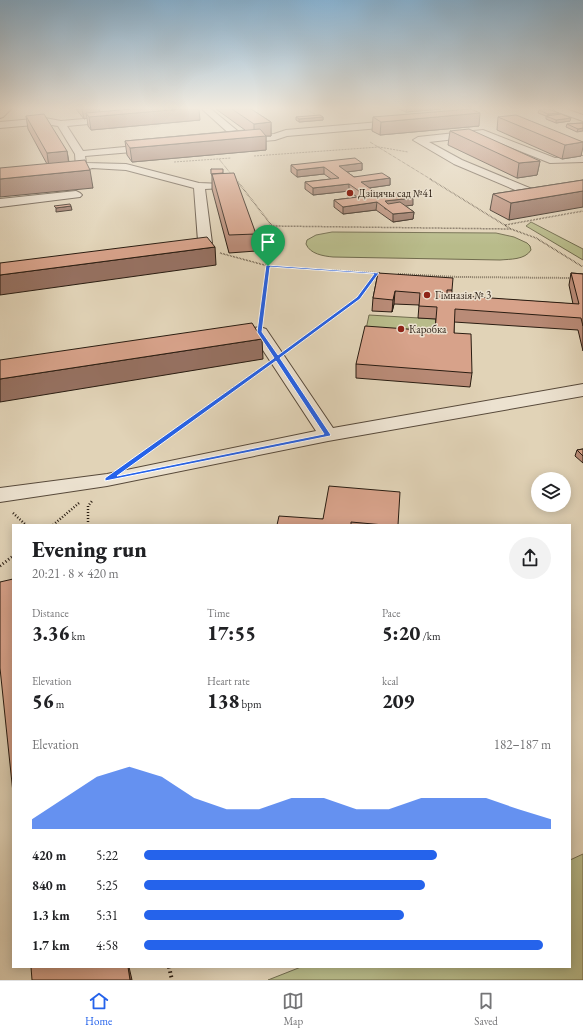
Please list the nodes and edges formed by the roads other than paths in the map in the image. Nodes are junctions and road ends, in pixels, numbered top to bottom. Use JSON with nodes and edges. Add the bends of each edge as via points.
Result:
{"nodes":[{"id":1,"x":80,"y":154,"type":"edge"},
{"id":2,"x":445,"y":155,"type":"edge"},
{"id":3,"x":537,"y":155,"type":"edge"},
{"id":4,"x":583,"y":159,"type":"edge"},
{"id":5,"x":82,"y":169,"type":"junction"},
{"id":6,"x":0,"y":178,"type":"edge"},
{"id":7,"x":583,"y":184,"type":"edge"},
{"id":8,"x":200,"y":186,"type":"junction"},
{"id":9,"x":219,"y":186,"type":"edge"},
{"id":10,"x":76,"y":195,"type":"edge"},
{"id":11,"x":0,"y":203,"type":"edge"},
{"id":12,"x":203,"y":243,"type":"edge"},
{"id":13,"x":212,"y":340,"type":"edge"},
{"id":14,"x":583,"y":390,"type":"edge"},
{"id":15,"x":328,"y":435,"type":"junction"},
{"id":16,"x":0,"y":495,"type":"edge"}],
"edges":[{"from":1,"to":5,"type":"street"},
{"from":2,"to":7,"type":"street","via":[[531,193]]},
{"from":3,"to":4,"type":"street","via":[[554,162]]},
{"from":5,"to":6,"type":"street"},
{"from":5,"to":8,"type":"street","via":[[90,165],[126,167]]},
{"from":8,"to":9,"type":"street"},
{"from":8,"to":12,"type":"street"},
{"from":10,"to":11,"type":"street"},
{"from":13,"to":15,"type":"street","via":[[260,332]]},
{"from":14,"to":15,"type":"street"},
{"from":15,"to":16,"type":"street","via":[[107,480]]}]}
